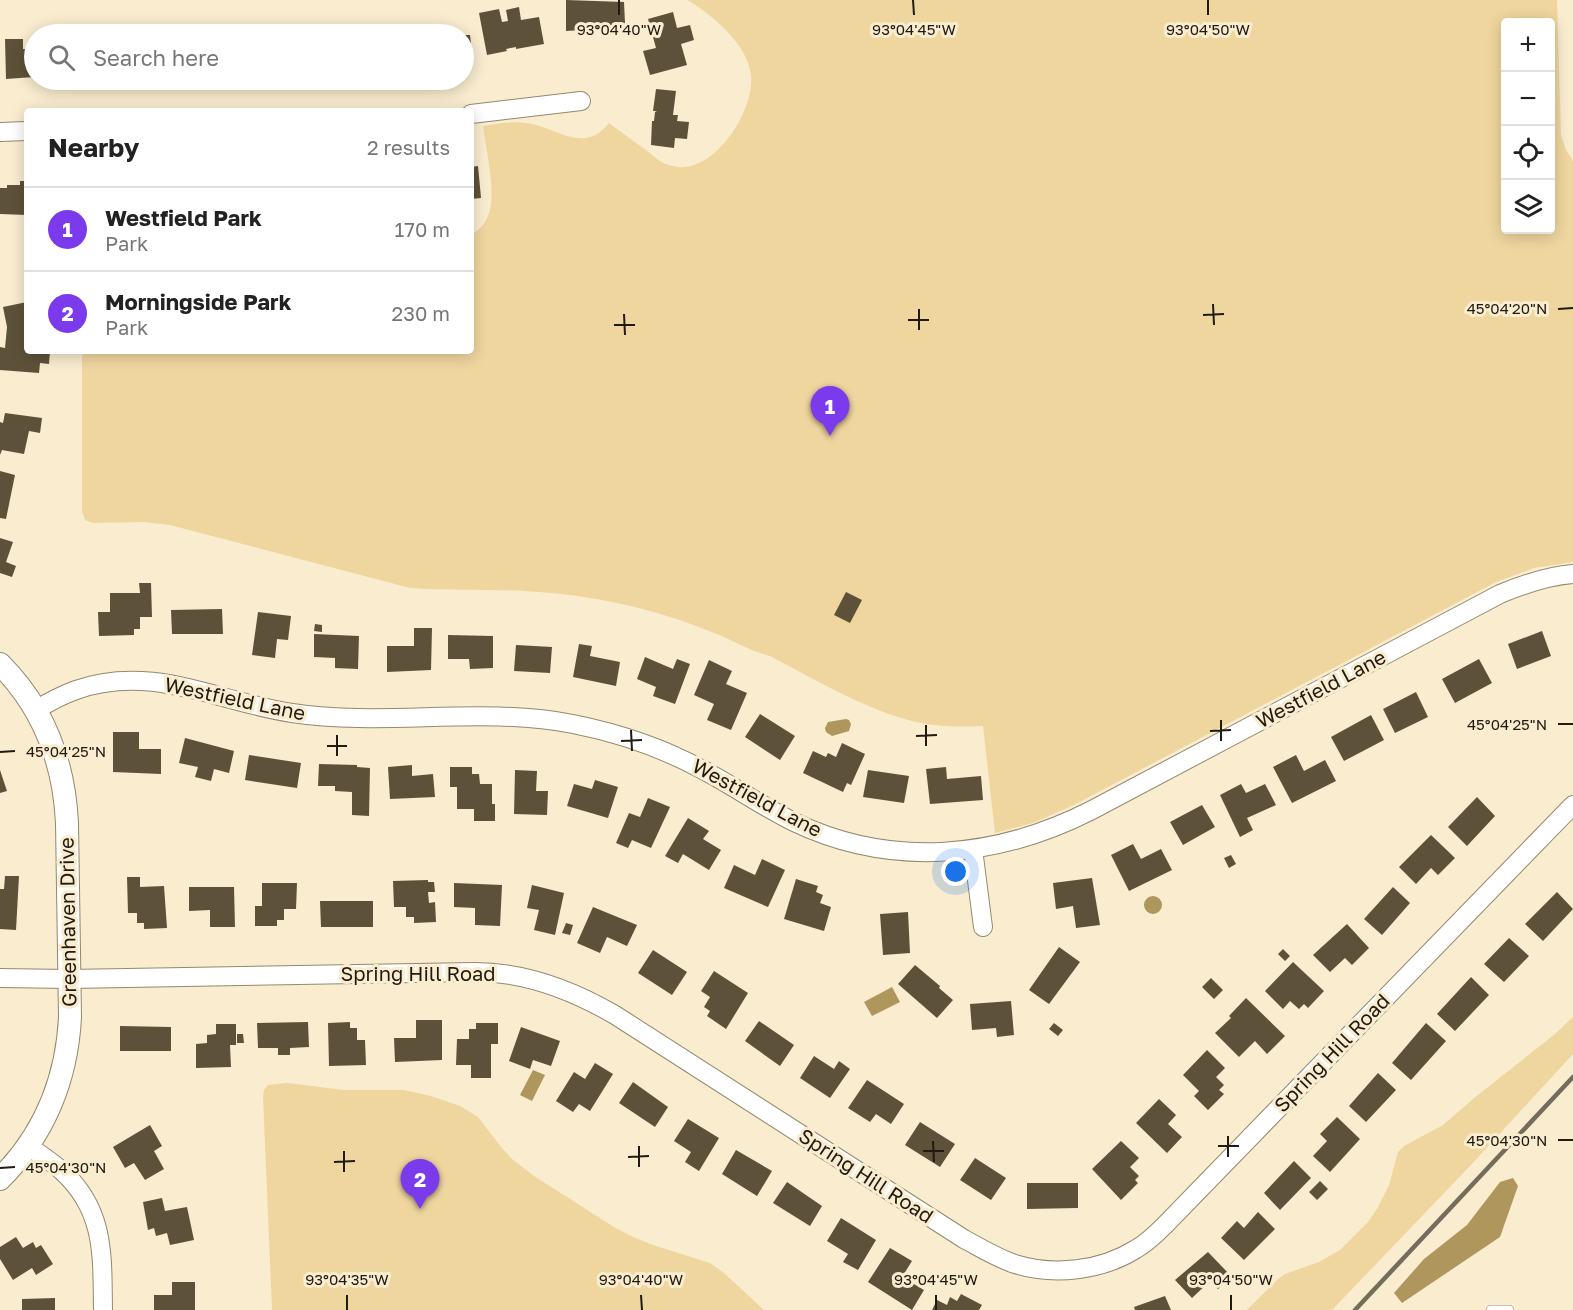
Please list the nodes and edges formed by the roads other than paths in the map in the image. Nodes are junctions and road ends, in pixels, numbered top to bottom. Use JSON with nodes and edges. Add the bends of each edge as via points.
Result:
{"nodes":[{"id":1,"x":581,"y":101,"type":"dead end"},
{"id":2,"x":474,"y":114,"type":"edge"},
{"id":3,"x":24,"y":131,"type":"edge"},
{"id":4,"x":0,"y":132,"type":"edge"},
{"id":5,"x":1573,"y":574,"type":"edge"},
{"id":6,"x":0,"y":664,"type":"edge"},
{"id":7,"x":36,"y":710,"type":"junction"},
{"id":8,"x":1573,"y":805,"type":"edge"},
{"id":9,"x":974,"y":849,"type":"junction"},
{"id":10,"x":983,"y":927,"type":"dead end"},
{"id":11,"x":0,"y":978,"type":"edge"},
{"id":12,"x":69,"y":979,"type":"junction"},
{"id":13,"x":28,"y":1146,"type":"junction"},
{"id":14,"x":0,"y":1179,"type":"edge"},
{"id":15,"x":103,"y":1310,"type":"edge"},
{"id":16,"x":1491,"y":1310,"type":"edge"},
{"id":17,"x":1509,"y":1310,"type":"edge"}],
"edges":[{"from":1,"to":2,"type":"street"},
{"from":3,"to":4,"type":"street"},
{"from":5,"to":9,"type":"street","name":"Westfield Lane","via":[[1537,580],[1500,594],[1084,814],[1037,834]]},
{"from":6,"to":7,"type":"street","name":"Greenhaven Drive"},
{"from":7,"to":9,"type":"street","name":"Westfield Lane","via":[[79,689],[143,681],[182,686],[260,708],[328,717],[497,716],[552,721],[602,731],[673,755],[785,817],[836,838],[910,852]]},
{"from":7,"to":12,"type":"street","name":"Greenhaven Drive","via":[[56,754],[65,798]]},
{"from":8,"to":12,"type":"street","name":"Spring Hill Road","via":[[1165,1225],[1125,1255],[1077,1269],[1031,1268],[989,1253],[615,1015],[547,983],[503,973],[469,971]]},
{"from":9,"to":10,"type":"street"},
{"from":11,"to":12,"type":"street","name":"Spring Hill Road"},
{"from":12,"to":13,"type":"street","name":"Greenhaven Drive","via":[[64,1067],[47,1112]]},
{"from":13,"to":14,"type":"street","name":"Greenhaven Drive"},
{"from":13,"to":15,"type":"street","via":[[68,1177],[92,1212],[101,1246]]},
{"from":16,"to":17,"type":"lane"}]}
